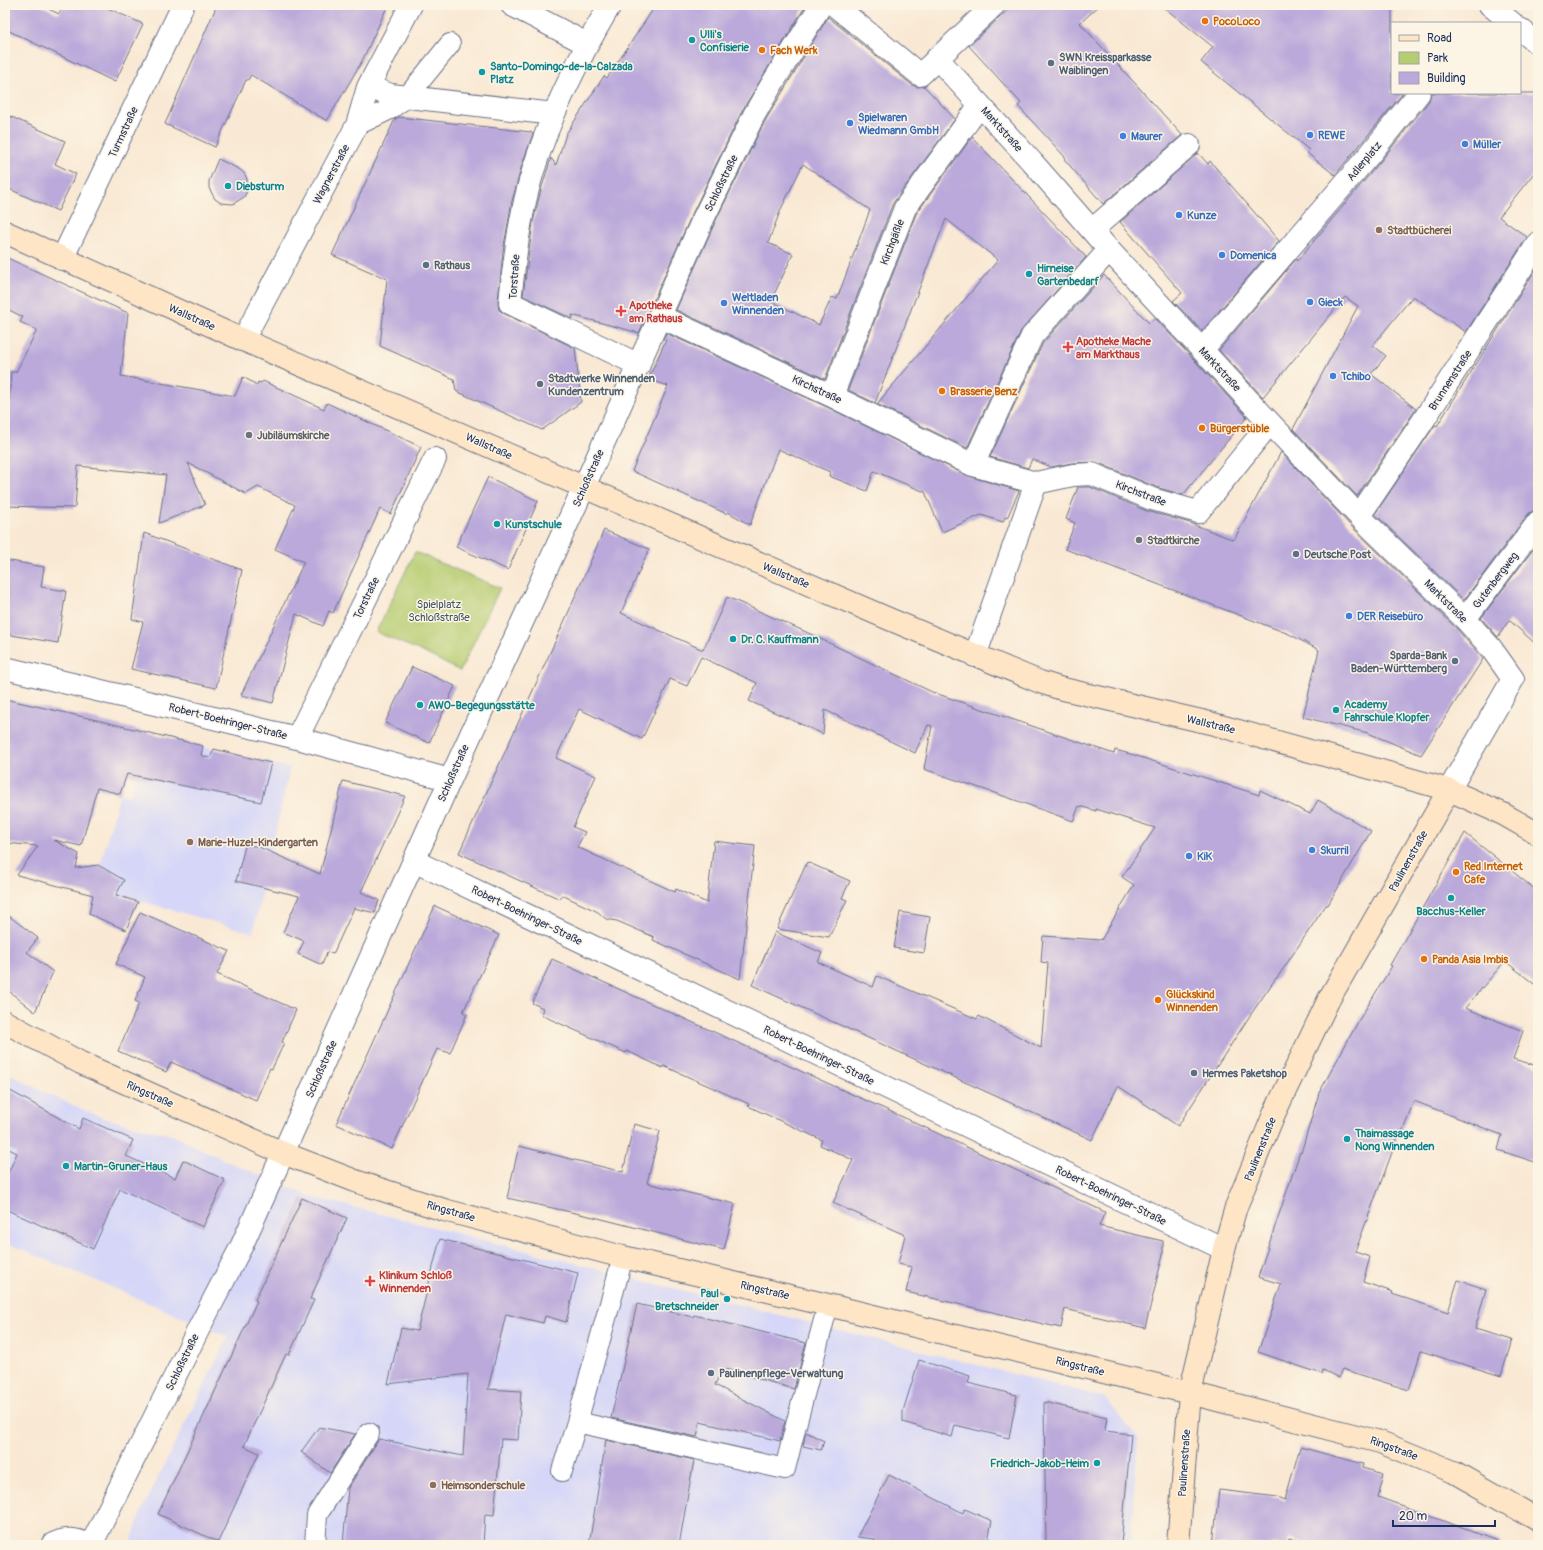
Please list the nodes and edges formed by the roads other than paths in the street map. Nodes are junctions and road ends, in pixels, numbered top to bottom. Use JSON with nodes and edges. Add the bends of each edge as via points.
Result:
{"nodes":[{"id":1,"x":183,"y":5,"type":"edge"},
{"id":2,"x":411,"y":5,"type":"edge"},
{"id":3,"x":512,"y":5,"type":"edge"},
{"id":4,"x":610,"y":5,"type":"edge"},
{"id":5,"x":822,"y":5,"type":"edge"},
{"id":6,"x":834,"y":5,"type":"edge"},
{"id":7,"x":994,"y":5,"type":"edge"},
{"id":8,"x":1491,"y":5,"type":"edge"},
{"id":9,"x":1511,"y":22,"type":"edge"},
{"id":10,"x":1521,"y":30,"type":"edge"},
{"id":11,"x":450,"y":44,"type":"dead end"},
{"id":12,"x":587,"y":44,"type":"junction"},
{"id":13,"x":1538,"y":44,"type":"edge"},
{"id":14,"x":937,"y":58,"type":"junction"},
{"id":15,"x":368,"y":87,"type":"junction"},
{"id":16,"x":1417,"y":94,"type":"edge"},
{"id":17,"x":399,"y":96,"type":"junction"},
{"id":18,"x":980,"y":105,"type":"junction"},
{"id":19,"x":554,"y":114,"type":"junction"},
{"id":20,"x":358,"y":125,"type":"junction"},
{"id":21,"x":1189,"y":145,"type":"dead end"},
{"id":22,"x":1092,"y":230,"type":"junction"},
{"id":23,"x":5,"y":232,"type":"edge"},
{"id":24,"x":1538,"y":243,"type":"edge"},
{"id":25,"x":1108,"y":250,"type":"junction"},
{"id":26,"x":62,"y":259,"type":"junction"},
{"id":27,"x":659,"y":316,"type":"junction"},
{"id":28,"x":243,"y":340,"type":"junction"},
{"id":29,"x":1202,"y":350,"type":"junction"},
{"id":30,"x":639,"y":365,"type":"junction"},
{"id":31,"x":832,"y":396,"type":"junction"},
{"id":32,"x":1270,"y":423,"type":"junction"},
{"id":33,"x":435,"y":459,"type":"dead end"},
{"id":34,"x":973,"y":465,"type":"junction"},
{"id":35,"x":1036,"y":483,"type":"junction"},
{"id":36,"x":584,"y":487,"type":"junction"},
{"id":37,"x":1359,"y":516,"type":"junction"},
{"id":38,"x":1538,"y":522,"type":"edge"},
{"id":39,"x":1466,"y":619,"type":"junction"},
{"id":40,"x":975,"y":656,"type":"junction"},
{"id":41,"x":5,"y":668,"type":"edge"},
{"id":42,"x":297,"y":738,"type":"junction"},
{"id":43,"x":450,"y":780,"type":"junction"},
{"id":44,"x":1449,"y":790,"type":"junction"},
{"id":45,"x":1538,"y":834,"type":"edge"},
{"id":46,"x":414,"y":861,"type":"junction"},
{"id":47,"x":5,"y":1022,"type":"edge"},
{"id":48,"x":282,"y":1154,"type":"junction"},
{"id":49,"x":1224,"y":1249,"type":"junction"},
{"id":50,"x":623,"y":1257,"type":"junction"},
{"id":51,"x":828,"y":1305,"type":"junction"},
{"id":52,"x":1190,"y":1393,"type":"junction"},
{"id":53,"x":578,"y":1422,"type":"junction"},
{"id":54,"x":369,"y":1433,"type":"dead end"},
{"id":55,"x":562,"y":1471,"type":"dead end"},
{"id":56,"x":1538,"y":1520,"type":"edge"},
{"id":57,"x":52,"y":1545,"type":"edge"},
{"id":58,"x":90,"y":1545,"type":"edge"},
{"id":59,"x":315,"y":1545,"type":"edge"},
{"id":60,"x":1178,"y":1545,"type":"edge"}],
"edges":[{"from":1,"to":26,"type":"street","name":"Turmstraße"},
{"from":2,"to":15,"type":"street","name":"Wagnerstraße"},
{"from":3,"to":12,"type":"street"},
{"from":4,"to":12,"type":"street","name":"Torstraße"},
{"from":5,"to":27,"type":"street","name":"Schloßstraße","via":[[754,115]]},
{"from":6,"to":14,"type":"street","via":[[920,75]]},
{"from":7,"to":14,"type":"street"},
{"from":8,"to":9,"type":"street"},
{"from":10,"to":13,"type":"street"},
{"from":11,"to":17,"type":"lane"},
{"from":12,"to":19,"type":"street","name":"Torstraße"},
{"from":14,"to":18,"type":"street","name":"Marktstraße"},
{"from":15,"to":17,"type":"street"},
{"from":15,"to":20,"type":"street","name":"Wagnerstraße"},
{"from":16,"to":29,"type":"street","name":"Adlerplatz","via":[[1370,154],[1301,221]]},
{"from":17,"to":19,"type":"street"},
{"from":17,"to":20,"type":"lane","via":[[390,109]]},
{"from":18,"to":22,"type":"street","name":"Marktstraße"},
{"from":18,"to":31,"type":"street","name":"Kirchgäßle","via":[[905,208]]},
{"from":19,"to":30,"type":"street","name":"Torstraße","via":[[529,187],[514,256],[510,303]]},
{"from":20,"to":28,"type":"street","name":"Wagnerstraße"},
{"from":21,"to":22,"type":"street"},
{"from":22,"to":25,"type":"street","name":"Marktstraße"},
{"from":23,"to":26,"type":"street","name":"Wallstraße"},
{"from":24,"to":37,"type":"street","name":"Brunnenstraße"},
{"from":25,"to":29,"type":"street","name":"Marktstraße"},
{"from":25,"to":34,"type":"street","via":[[1032,336]]},
{"from":26,"to":28,"type":"street","name":"Wallstraße"},
{"from":27,"to":30,"type":"street","name":"Schloßstraße"},
{"from":27,"to":31,"type":"street","name":"Kirchstraße"},
{"from":28,"to":36,"type":"street","name":"Wallstraße"},
{"from":29,"to":32,"type":"street","name":"Marktstraße"},
{"from":30,"to":36,"type":"street","name":"Schloßstraße"},
{"from":31,"to":34,"type":"street","name":"Kirchstraße"},
{"from":32,"to":35,"type":"street","name":"Kirchstraße","via":[[1198,512],[1152,499],[1092,474]]},
{"from":32,"to":37,"type":"street","name":"Marktstraße"},
{"from":33,"to":42,"type":"street","name":"Torstraße"},
{"from":34,"to":35,"type":"street","name":"Kirchstraße"},
{"from":35,"to":40,"type":"street"},
{"from":36,"to":40,"type":"street","name":"Wallstraße"},
{"from":36,"to":43,"type":"street","name":"Schloßstraße"},
{"from":37,"to":39,"type":"street","name":"Marktstraße"},
{"from":38,"to":39,"type":"street","name":"Gutenbergweg"},
{"from":39,"to":44,"type":"street","name":"Marktstraße","via":[[1513,679]]},
{"from":40,"to":44,"type":"street","name":"Wallstraße","via":[[1060,688],[1210,724]]},
{"from":41,"to":42,"type":"street","name":"Robert-Boehringer-Straße"},
{"from":42,"to":43,"type":"street","name":"Robert-Boehringer-Straße"},
{"from":43,"to":46,"type":"street","name":"Schloßstraße"},
{"from":44,"to":45,"type":"street","name":"Wallstraße","via":[[1503,814]]},
{"from":44,"to":49,"type":"street","name":"Paulinenstraße","via":[[1329,999],[1271,1121],[1236,1206]]},
{"from":46,"to":48,"type":"street","name":"Schloßstraße"},
{"from":46,"to":49,"type":"street","name":"Robert-Boehringer-Straße"},
{"from":47,"to":48,"type":"street","name":"Ringstraße","via":[[81,1063]]},
{"from":48,"to":50,"type":"street","name":"Ringstraße","via":[[444,1210]]},
{"from":48,"to":58,"type":"street","name":"Schloßstraße","via":[[242,1244]]},
{"from":49,"to":52,"type":"street","name":"Paulinenstraße"},
{"from":50,"to":51,"type":"street","name":"Ringstraße"},
{"from":50,"to":53,"type":"lane"},
{"from":51,"to":52,"type":"street","name":"Ringstraße"},
{"from":51,"to":53,"type":"lane","via":[[785,1468]]},
{"from":52,"to":56,"type":"street","name":"Ringstraße","via":[[1380,1442],[1454,1472]]},
{"from":52,"to":60,"type":"street","name":"Paulinenstraße"},
{"from":53,"to":55,"type":"lane"},
{"from":54,"to":59,"type":"lane","via":[[317,1515]]},
{"from":57,"to":58,"type":"street","name":"Schloßstraße","via":[[69,1539]]}]}
